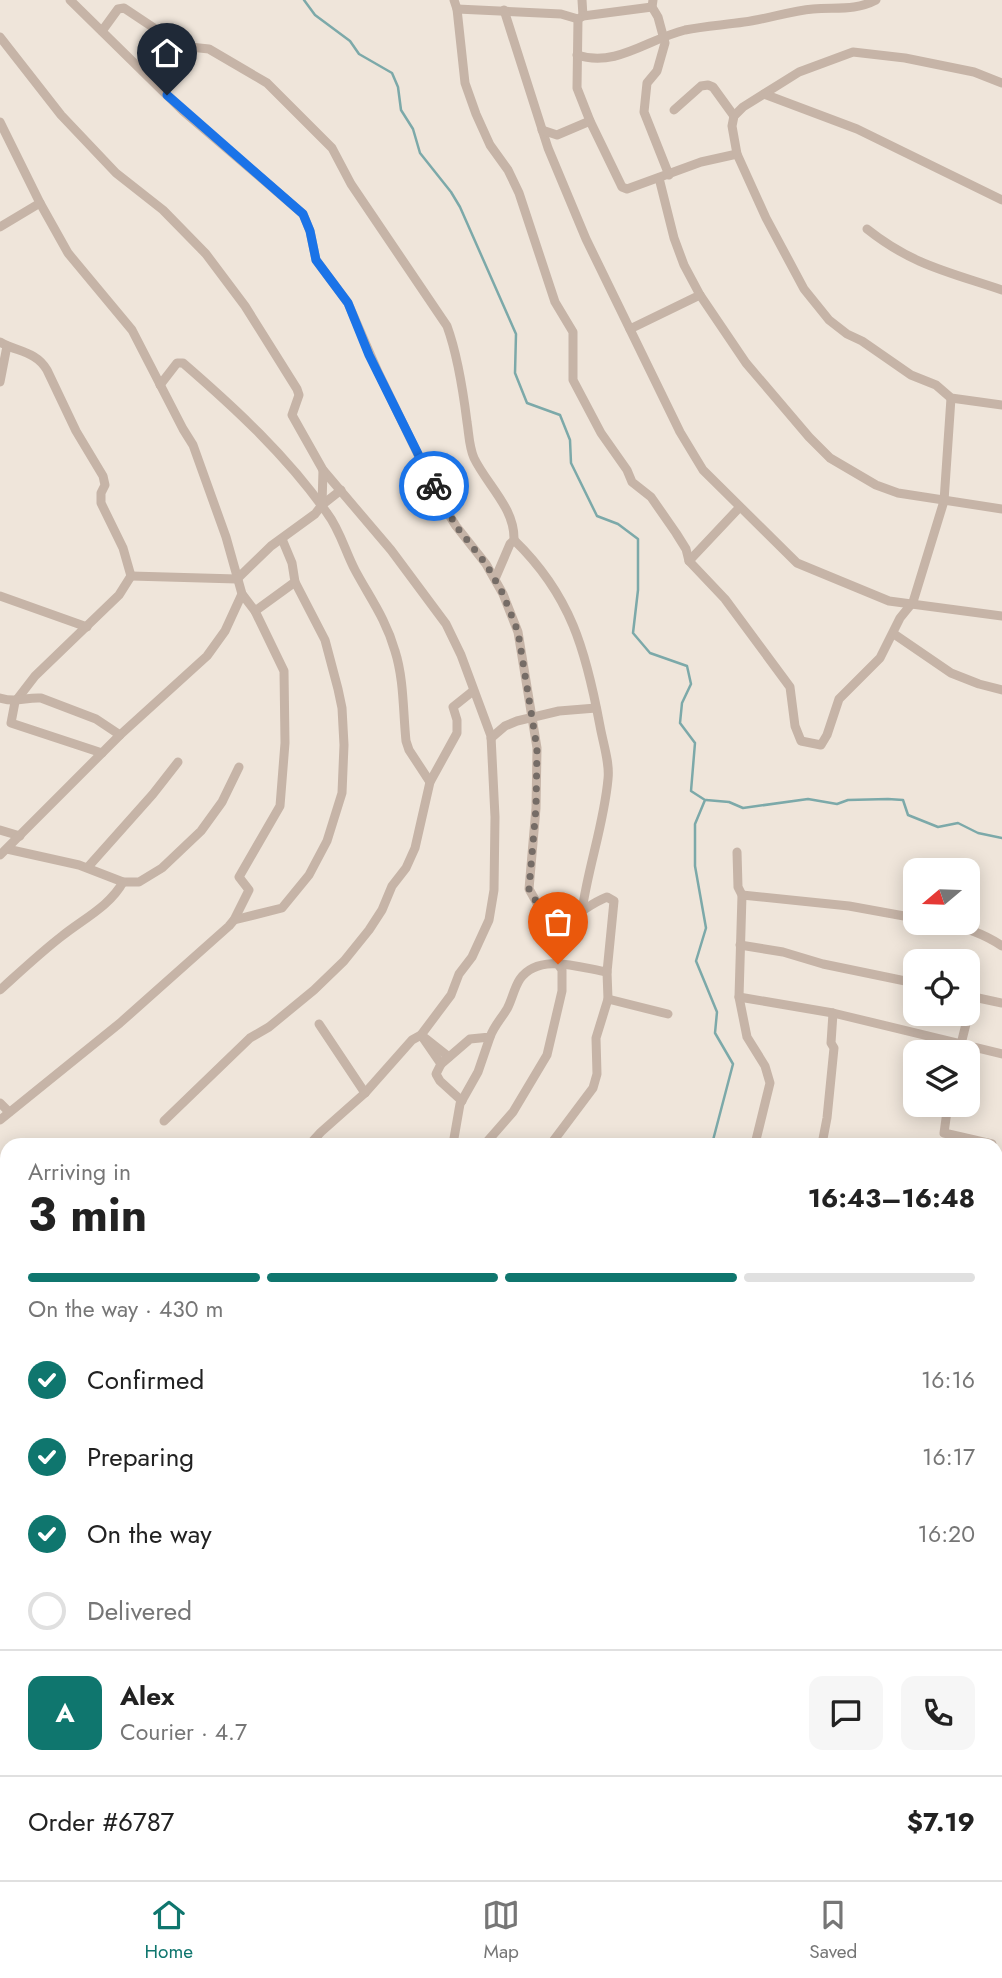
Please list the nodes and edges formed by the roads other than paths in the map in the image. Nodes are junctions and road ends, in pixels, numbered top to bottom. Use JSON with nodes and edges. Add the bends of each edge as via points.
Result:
{"nodes":[{"id":1,"x":70,"y":0,"type":"edge"},
{"id":2,"x":582,"y":0,"type":"edge"},
{"id":3,"x":876,"y":0,"type":"edge"},
{"id":4,"x":653,"y":4,"type":"edge"},
{"id":5,"x":456,"y":5,"type":"edge"},
{"id":6,"x":504,"y":10,"type":"junction"},
{"id":7,"x":580,"y":17,"type":"junction"},
{"id":8,"x":102,"y":31,"type":"junction"},
{"id":9,"x":663,"y":36,"type":"junction"},
{"id":10,"x":0,"y":37,"type":"edge"},
{"id":11,"x":577,"y":55,"type":"junction"},
{"id":12,"x":1002,"y":83,"type":"edge"},
{"id":13,"x":764,"y":94,"type":"junction"},
{"id":14,"x":674,"y":110,"type":"dead end"},
{"id":15,"x":734,"y":116,"type":"junction"},
{"id":16,"x":590,"y":121,"type":"junction"},
{"id":17,"x":0,"y":122,"type":"edge"},
{"id":18,"x":542,"y":130,"type":"junction"},
{"id":19,"x":737,"y":154,"type":"junction"},
{"id":20,"x":664,"y":177,"type":"junction"},
{"id":21,"x":1002,"y":200,"type":"edge"},
{"id":22,"x":40,"y":203,"type":"junction"},
{"id":23,"x":0,"y":228,"type":"edge"},
{"id":24,"x":867,"y":229,"type":"dead end"},
{"id":25,"x":1002,"y":290,"type":"edge"},
{"id":26,"x":700,"y":295,"type":"junction"},
{"id":27,"x":629,"y":329,"type":"junction"},
{"id":28,"x":4,"y":344,"type":"edge"},
{"id":29,"x":0,"y":382,"type":"edge"},
{"id":30,"x":160,"y":385,"type":"junction"},
{"id":31,"x":951,"y":397,"type":"junction"},
{"id":32,"x":1002,"y":404,"type":"edge"},
{"id":33,"x":323,"y":470,"type":"junction"},
{"id":34,"x":341,"y":490,"type":"junction"},
{"id":35,"x":944,"y":501,"type":"junction"},
{"id":36,"x":321,"y":505,"type":"junction"},
{"id":37,"x":739,"y":508,"type":"junction"},
{"id":38,"x":1002,"y":509,"type":"edge"},
{"id":39,"x":282,"y":539,"type":"junction"},
{"id":40,"x":514,"y":540,"type":"junction"},
{"id":41,"x":689,"y":561,"type":"junction"},
{"id":42,"x":131,"y":576,"type":"junction"},
{"id":43,"x":237,"y":579,"type":"junction"},
{"id":44,"x":495,"y":579,"type":"junction"},
{"id":45,"x":295,"y":582,"type":"junction"},
{"id":46,"x":242,"y":594,"type":"junction"},
{"id":47,"x":0,"y":596,"type":"edge"},
{"id":48,"x":913,"y":602,"type":"junction"},
{"id":49,"x":255,"y":611,"type":"junction"},
{"id":50,"x":1002,"y":616,"type":"edge"},
{"id":51,"x":87,"y":627,"type":"junction"},
{"id":52,"x":894,"y":634,"type":"junction"},
{"id":53,"x":1002,"y":690,"type":"edge"},
{"id":54,"x":473,"y":691,"type":"junction"},
{"id":55,"x":0,"y":698,"type":"edge"},
{"id":56,"x":15,"y":702,"type":"junction"},
{"id":57,"x":596,"y":708,"type":"junction"},
{"id":58,"x":533,"y":716,"type":"junction"},
{"id":59,"x":120,"y":735,"type":"junction"},
{"id":60,"x":491,"y":738,"type":"junction"},
{"id":61,"x":102,"y":753,"type":"junction"},
{"id":62,"x":178,"y":762,"type":"dead end"},
{"id":63,"x":239,"y":767,"type":"dead end"},
{"id":64,"x":430,"y":782,"type":"junction"},
{"id":65,"x":0,"y":830,"type":"edge"},
{"id":66,"x":20,"y":836,"type":"junction"},
{"id":67,"x":4,"y":852,"type":"edge"},
{"id":68,"x":737,"y":852,"type":"dead end"},
{"id":69,"x":88,"y":867,"type":"junction"},
{"id":70,"x":123,"y":883,"type":"junction"},
{"id":71,"x":742,"y":895,"type":"junction"},
{"id":72,"x":582,"y":911,"type":"junction"},
{"id":73,"x":903,"y":916,"type":"edge"},
{"id":74,"x":234,"y":920,"type":"junction"},
{"id":75,"x":554,"y":933,"type":"junction"},
{"id":76,"x":980,"y":934,"type":"edge"},
{"id":77,"x":740,"y":945,"type":"junction"},
{"id":78,"x":1002,"y":946,"type":"edge"},
{"id":79,"x":558,"y":964,"type":"junction"},
{"id":80,"x":607,"y":972,"type":"junction"},
{"id":81,"x":903,"y":981,"type":"edge"},
{"id":82,"x":0,"y":990,"type":"edge"},
{"id":83,"x":739,"y":997,"type":"junction"},
{"id":84,"x":980,"y":998,"type":"edge"},
{"id":85,"x":608,"y":999,"type":"junction"},
{"id":86,"x":1002,"y":1003,"type":"edge"},
{"id":87,"x":834,"y":1013,"type":"junction"},
{"id":88,"x":668,"y":1014,"type":"dead end"},
{"id":89,"x":319,"y":1024,"type":"dead end"},
{"id":90,"x":421,"y":1035,"type":"junction"},
{"id":91,"x":490,"y":1037,"type":"junction"},
{"id":92,"x":930,"y":1040,"type":"edge"},
{"id":93,"x":980,"y":1051,"type":"edge"},
{"id":94,"x":1002,"y":1054,"type":"edge"},
{"id":95,"x":445,"y":1060,"type":"junction"},
{"id":96,"x":365,"y":1093,"type":"junction"},
{"id":97,"x":462,"y":1101,"type":"junction"},
{"id":98,"x":0,"y":1103,"type":"edge"},
{"id":99,"x":9,"y":1112,"type":"junction"},
{"id":100,"x":946,"y":1117,"type":"edge"},
{"id":101,"x":0,"y":1120,"type":"edge"},
{"id":102,"x":164,"y":1121,"type":"dead end"},
{"id":103,"x":316,"y":1138,"type":"edge"},
{"id":104,"x":454,"y":1138,"type":"edge"},
{"id":105,"x":490,"y":1138,"type":"edge"},
{"id":106,"x":556,"y":1138,"type":"edge"},
{"id":107,"x":756,"y":1138,"type":"edge"},
{"id":108,"x":823,"y":1138,"type":"edge"},
{"id":109,"x":965,"y":1138,"type":"edge"}],
"edges":[{"from":1,"to":8,"type":"street"},
{"from":2,"to":7,"type":"street"},
{"from":3,"to":9,"type":"street","via":[[861,7],[812,9]]},
{"from":4,"to":7,"type":"street"},
{"from":4,"to":9,"type":"street"},
{"from":5,"to":6,"type":"street"},
{"from":5,"to":41,"type":"street","via":[[465,83],[490,145],[519,193],[555,302],[573,332],[573,380],[632,482],[651,498],[687,549]]},
{"from":6,"to":7,"type":"street"},
{"from":6,"to":18,"type":"street"},
{"from":7,"to":11,"type":"street"},
{"from":8,"to":40,"type":"street","via":[[118,9],[124,8],[169,38],[209,49],[267,82],[332,148],[351,184],[447,326],[472,456],[509,514]]},
{"from":8,"to":44,"type":"street","via":[[183,111],[303,214],[316,260],[348,303],[441,502]]},
{"from":9,"to":11,"type":"street","via":[[615,58]]},
{"from":9,"to":20,"type":"street","via":[[657,71],[647,83],[644,112]]},
{"from":10,"to":33,"type":"street","via":[[61,115],[116,173],[180,227],[245,306],[297,389],[292,415]]},
{"from":11,"to":16,"type":"street","via":[[576,88]]},
{"from":12,"to":13,"type":"street","via":[[974,72],[860,51],[811,66]]},
{"from":13,"to":15,"type":"street"},
{"from":13,"to":21,"type":"street","via":[[857,129]]},
{"from":14,"to":15,"type":"street","via":[[708,85]]},
{"from":15,"to":19,"type":"street"},
{"from":16,"to":18,"type":"street","via":[[564,134]]},
{"from":16,"to":20,"type":"street","via":[[622,187]]},
{"from":17,"to":22,"type":"street"},
{"from":18,"to":27,"type":"street"},
{"from":19,"to":20,"type":"street"},
{"from":19,"to":31,"type":"street","via":[[794,273],[819,310],[847,334]]},
{"from":20,"to":26,"type":"street","via":[[677,247]]},
{"from":22,"to":23,"type":"street"},
{"from":22,"to":30,"type":"street","via":[[75,262],[132,330]]},
{"from":24,"to":25,"type":"street","via":[[916,262]]},
{"from":26,"to":27,"type":"street"},
{"from":26,"to":35,"type":"street","via":[[746,363],[830,458],[876,485]]},
{"from":27,"to":37,"type":"street","via":[[703,470]]},
{"from":28,"to":29,"type":"street"},
{"from":28,"to":42,"type":"street","via":[[26,351],[47,370],[103,475],[101,503]]},
{"from":30,"to":36,"type":"street","via":[[177,363],[183,363],[283,458]]},
{"from":30,"to":43,"type":"street","via":[[201,462]]},
{"from":31,"to":32,"type":"street"},
{"from":31,"to":35,"type":"street"},
{"from":33,"to":34,"type":"street"},
{"from":33,"to":36,"type":"street"},
{"from":34,"to":36,"type":"street"},
{"from":34,"to":54,"type":"street","via":[[446,624]]},
{"from":35,"to":38,"type":"street"},
{"from":35,"to":48,"type":"street"},
{"from":36,"to":39,"type":"street","via":[[311,519]]},
{"from":36,"to":64,"type":"street","via":[[380,610],[400,678],[406,741]]},
{"from":37,"to":41,"type":"street"},
{"from":37,"to":48,"type":"street","via":[[797,563],[889,600]]},
{"from":39,"to":43,"type":"street"},
{"from":39,"to":45,"type":"street"},
{"from":40,"to":44,"type":"street"},
{"from":40,"to":57,"type":"street","via":[[564,603],[590,670]]},
{"from":41,"to":52,"type":"street","via":[[725,599],[790,687],[801,741],[821,745],[839,699],[880,658]]},
{"from":42,"to":43,"type":"street"},
{"from":42,"to":51,"type":"street"},
{"from":43,"to":46,"type":"street"},
{"from":44,"to":58,"type":"street","via":[[518,632]]},
{"from":45,"to":49,"type":"street"},
{"from":45,"to":74,"type":"street","via":[[332,663],[342,708],[342,793],[327,841],[309,875],[282,908]]},
{"from":46,"to":49,"type":"street"},
{"from":46,"to":59,"type":"street","via":[[207,656]]},
{"from":47,"to":51,"type":"street"},
{"from":48,"to":50,"type":"street"},
{"from":48,"to":52,"type":"street"},
{"from":49,"to":74,"type":"street","via":[[284,671],[284,770],[280,806],[239,877],[249,890]]},
{"from":51,"to":56,"type":"street","via":[[35,676]]},
{"from":52,"to":53,"type":"street","via":[[951,673]]},
{"from":54,"to":60,"type":"street"},
{"from":54,"to":64,"type":"street","via":[[453,707],[457,733]]},
{"from":55,"to":56,"type":"street"},
{"from":56,"to":59,"type":"street","via":[[41,698],[96,719]]},
{"from":56,"to":61,"type":"street","via":[[11,723]]},
{"from":57,"to":58,"type":"street"},
{"from":57,"to":72,"type":"street","via":[[609,777]]},
{"from":58,"to":60,"type":"street","via":[[505,726]]},
{"from":58,"to":75,"type":"street","via":[[536,808],[529,889],[544,928]]},
{"from":59,"to":61,"type":"street"},
{"from":60,"to":90,"type":"street","via":[[494,890],[488,920],[451,995]]},
{"from":61,"to":66,"type":"street"},
{"from":62,"to":69,"type":"street"},
{"from":63,"to":70,"type":"street","via":[[201,831],[151,876]]},
{"from":64,"to":102,"type":"street","via":[[410,859],[369,930],[314,990],[250,1038]]},
{"from":65,"to":66,"type":"street"},
{"from":66,"to":67,"type":"street"},
{"from":67,"to":69,"type":"street"},
{"from":68,"to":71,"type":"street"},
{"from":69,"to":70,"type":"street"},
{"from":70,"to":82,"type":"street","via":[[108,901]]},
{"from":71,"to":73,"type":"street"},
{"from":71,"to":77,"type":"street"},
{"from":72,"to":75,"type":"street"},
{"from":72,"to":80,"type":"street","via":[[607,897],[614,901]]},
{"from":74,"to":99,"type":"street","via":[[120,1023]]},
{"from":75,"to":79,"type":"street"},
{"from":76,"to":78,"type":"street"},
{"from":77,"to":81,"type":"street"},
{"from":77,"to":83,"type":"street"},
{"from":79,"to":80,"type":"street"},
{"from":79,"to":91,"type":"street","via":[[536,967],[521,979]]},
{"from":79,"to":105,"type":"street","via":[[562,991],[547,1055],[513,1111]]},
{"from":80,"to":85,"type":"street"},
{"from":83,"to":87,"type":"street"},
{"from":83,"to":107,"type":"street","via":[[747,1037],[770,1083]]},
{"from":84,"to":86,"type":"street"},
{"from":85,"to":88,"type":"street"},
{"from":85,"to":106,"type":"street","via":[[596,1038],[598,1066],[593,1088]]},
{"from":87,"to":92,"type":"street"},
{"from":87,"to":108,"type":"street"},
{"from":89,"to":96,"type":"street"},
{"from":90,"to":95,"type":"street"},
{"from":90,"to":96,"type":"street"},
{"from":91,"to":95,"type":"street","via":[[470,1039]]},
{"from":91,"to":97,"type":"street"},
{"from":93,"to":94,"type":"street"},
{"from":95,"to":97,"type":"street","via":[[436,1074]]},
{"from":96,"to":103,"type":"street"},
{"from":97,"to":104,"type":"street"},
{"from":98,"to":99,"type":"street"},
{"from":99,"to":101,"type":"street"},
{"from":100,"to":109,"type":"street","via":[[944,1133]]}]}
